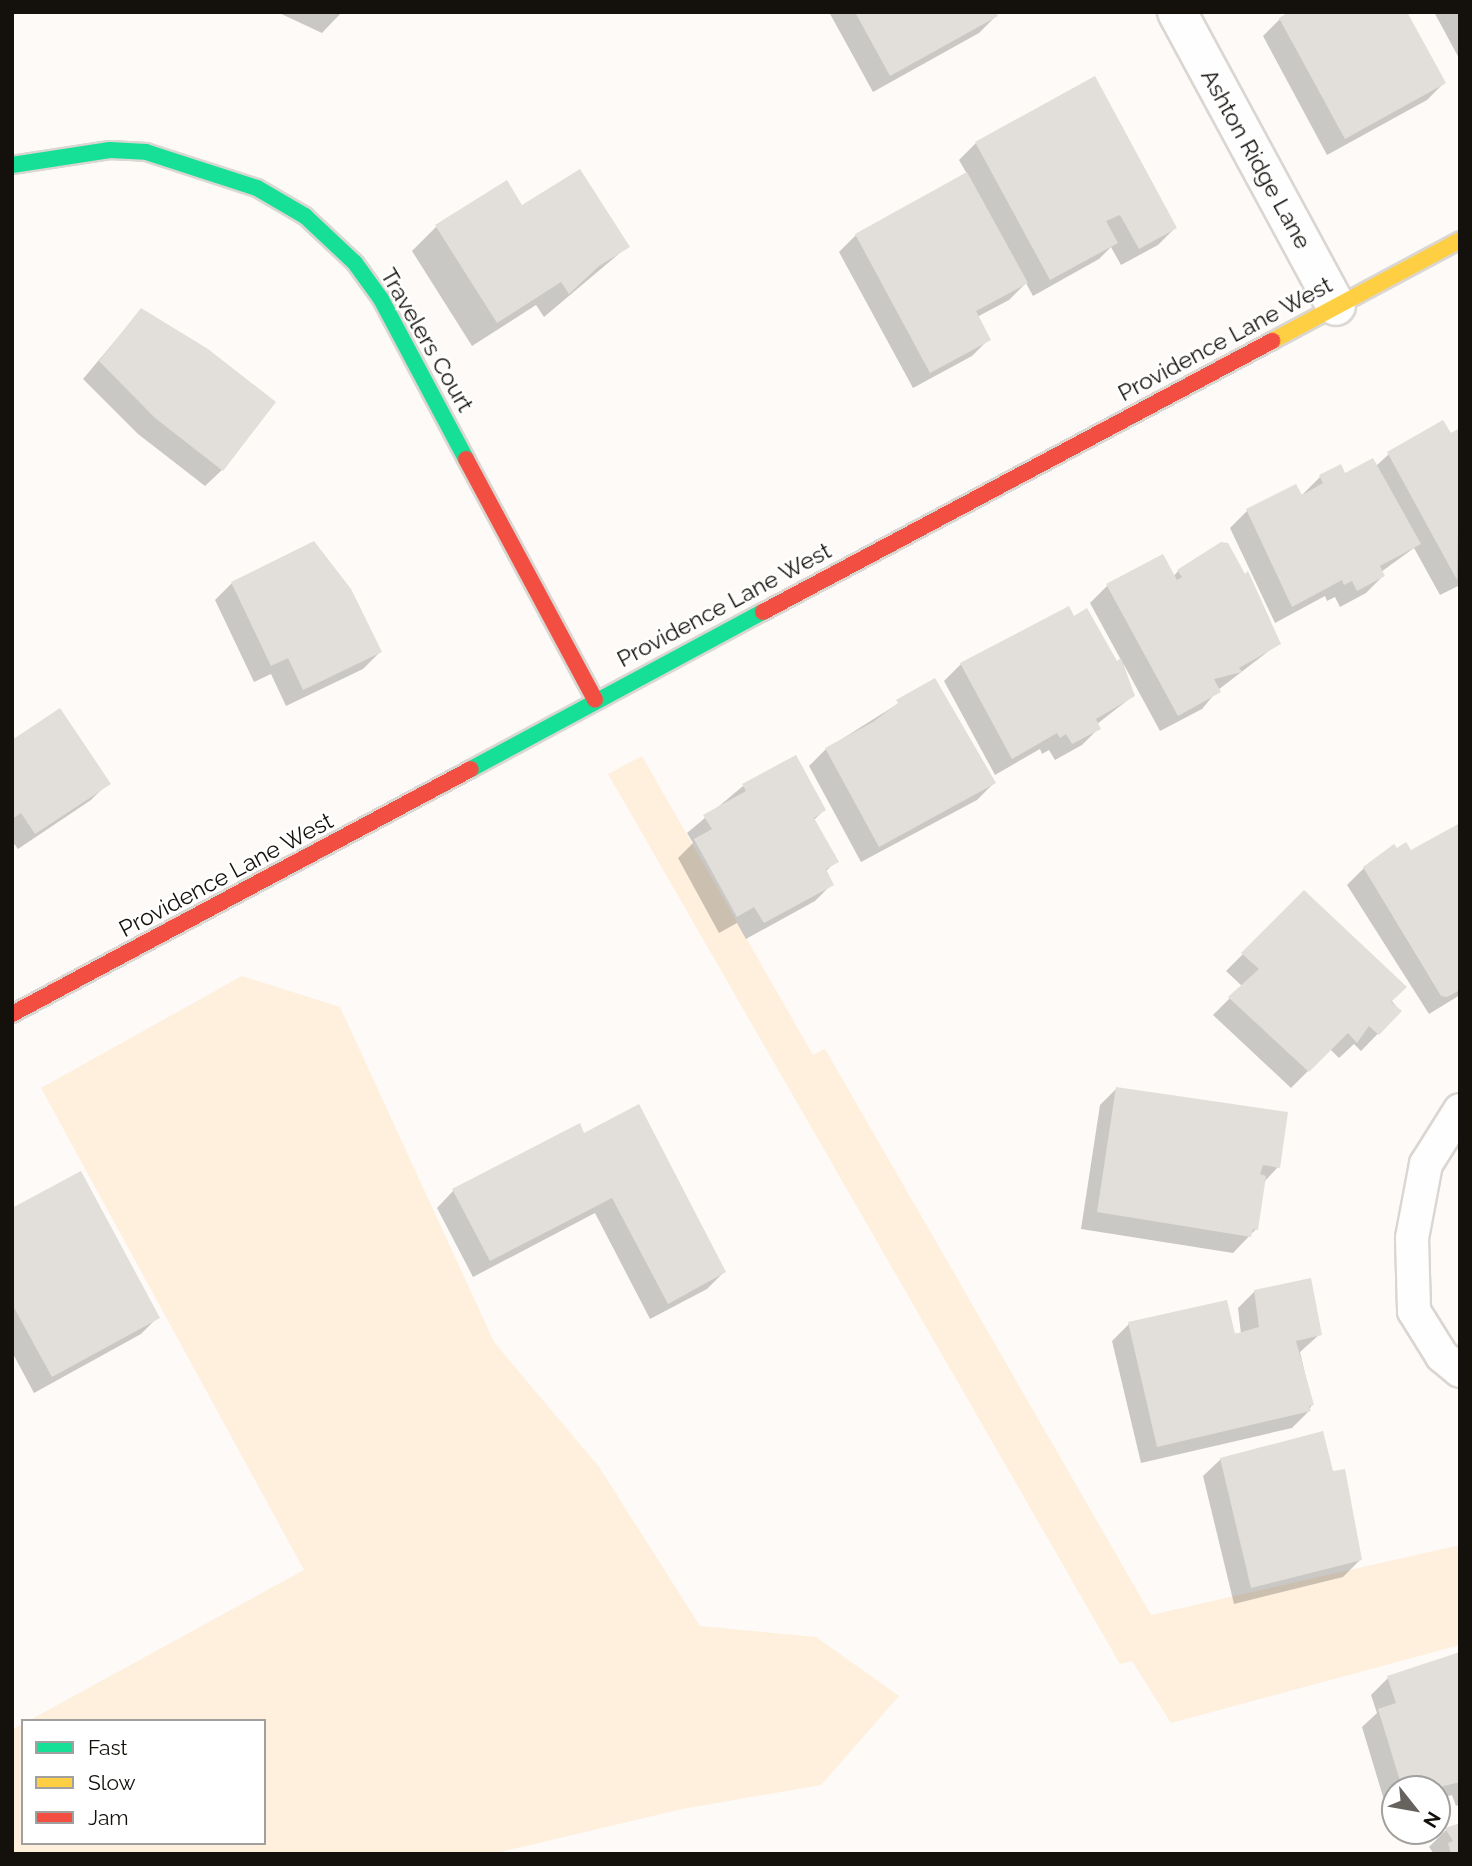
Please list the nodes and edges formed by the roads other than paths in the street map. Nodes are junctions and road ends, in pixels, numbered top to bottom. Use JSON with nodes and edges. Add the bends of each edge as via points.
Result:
{"nodes":[{"id":1,"x":1177,"y":12,"type":"edge"},
{"id":2,"x":12,"y":165,"type":"edge"},
{"id":3,"x":1460,"y":240,"type":"edge"},
{"id":4,"x":1336,"y":306,"type":"junction"},
{"id":5,"x":595,"y":700,"type":"junction"},
{"id":6,"x":12,"y":1014,"type":"edge"},
{"id":7,"x":1460,"y":1110,"type":"edge"},
{"id":8,"x":1460,"y":1371,"type":"edge"}],
"edges":[{"from":1,"to":4,"type":"street","name":"Ashton Ridge Lane"},
{"from":2,"to":5,"type":"street","name":"Travelers Court","via":[[110,150],[146,152],[223,174],[304,216],[355,263],[381,299]]},
{"from":3,"to":4,"type":"street","name":"Providence Lane West"},
{"from":4,"to":5,"type":"street","name":"Providence Lane West"},
{"from":5,"to":6,"type":"street","name":"Providence Lane West"},
{"from":7,"to":8,"type":"lane","via":[[1426,1164],[1412,1238],[1414,1311],[1442,1356]]}]}
